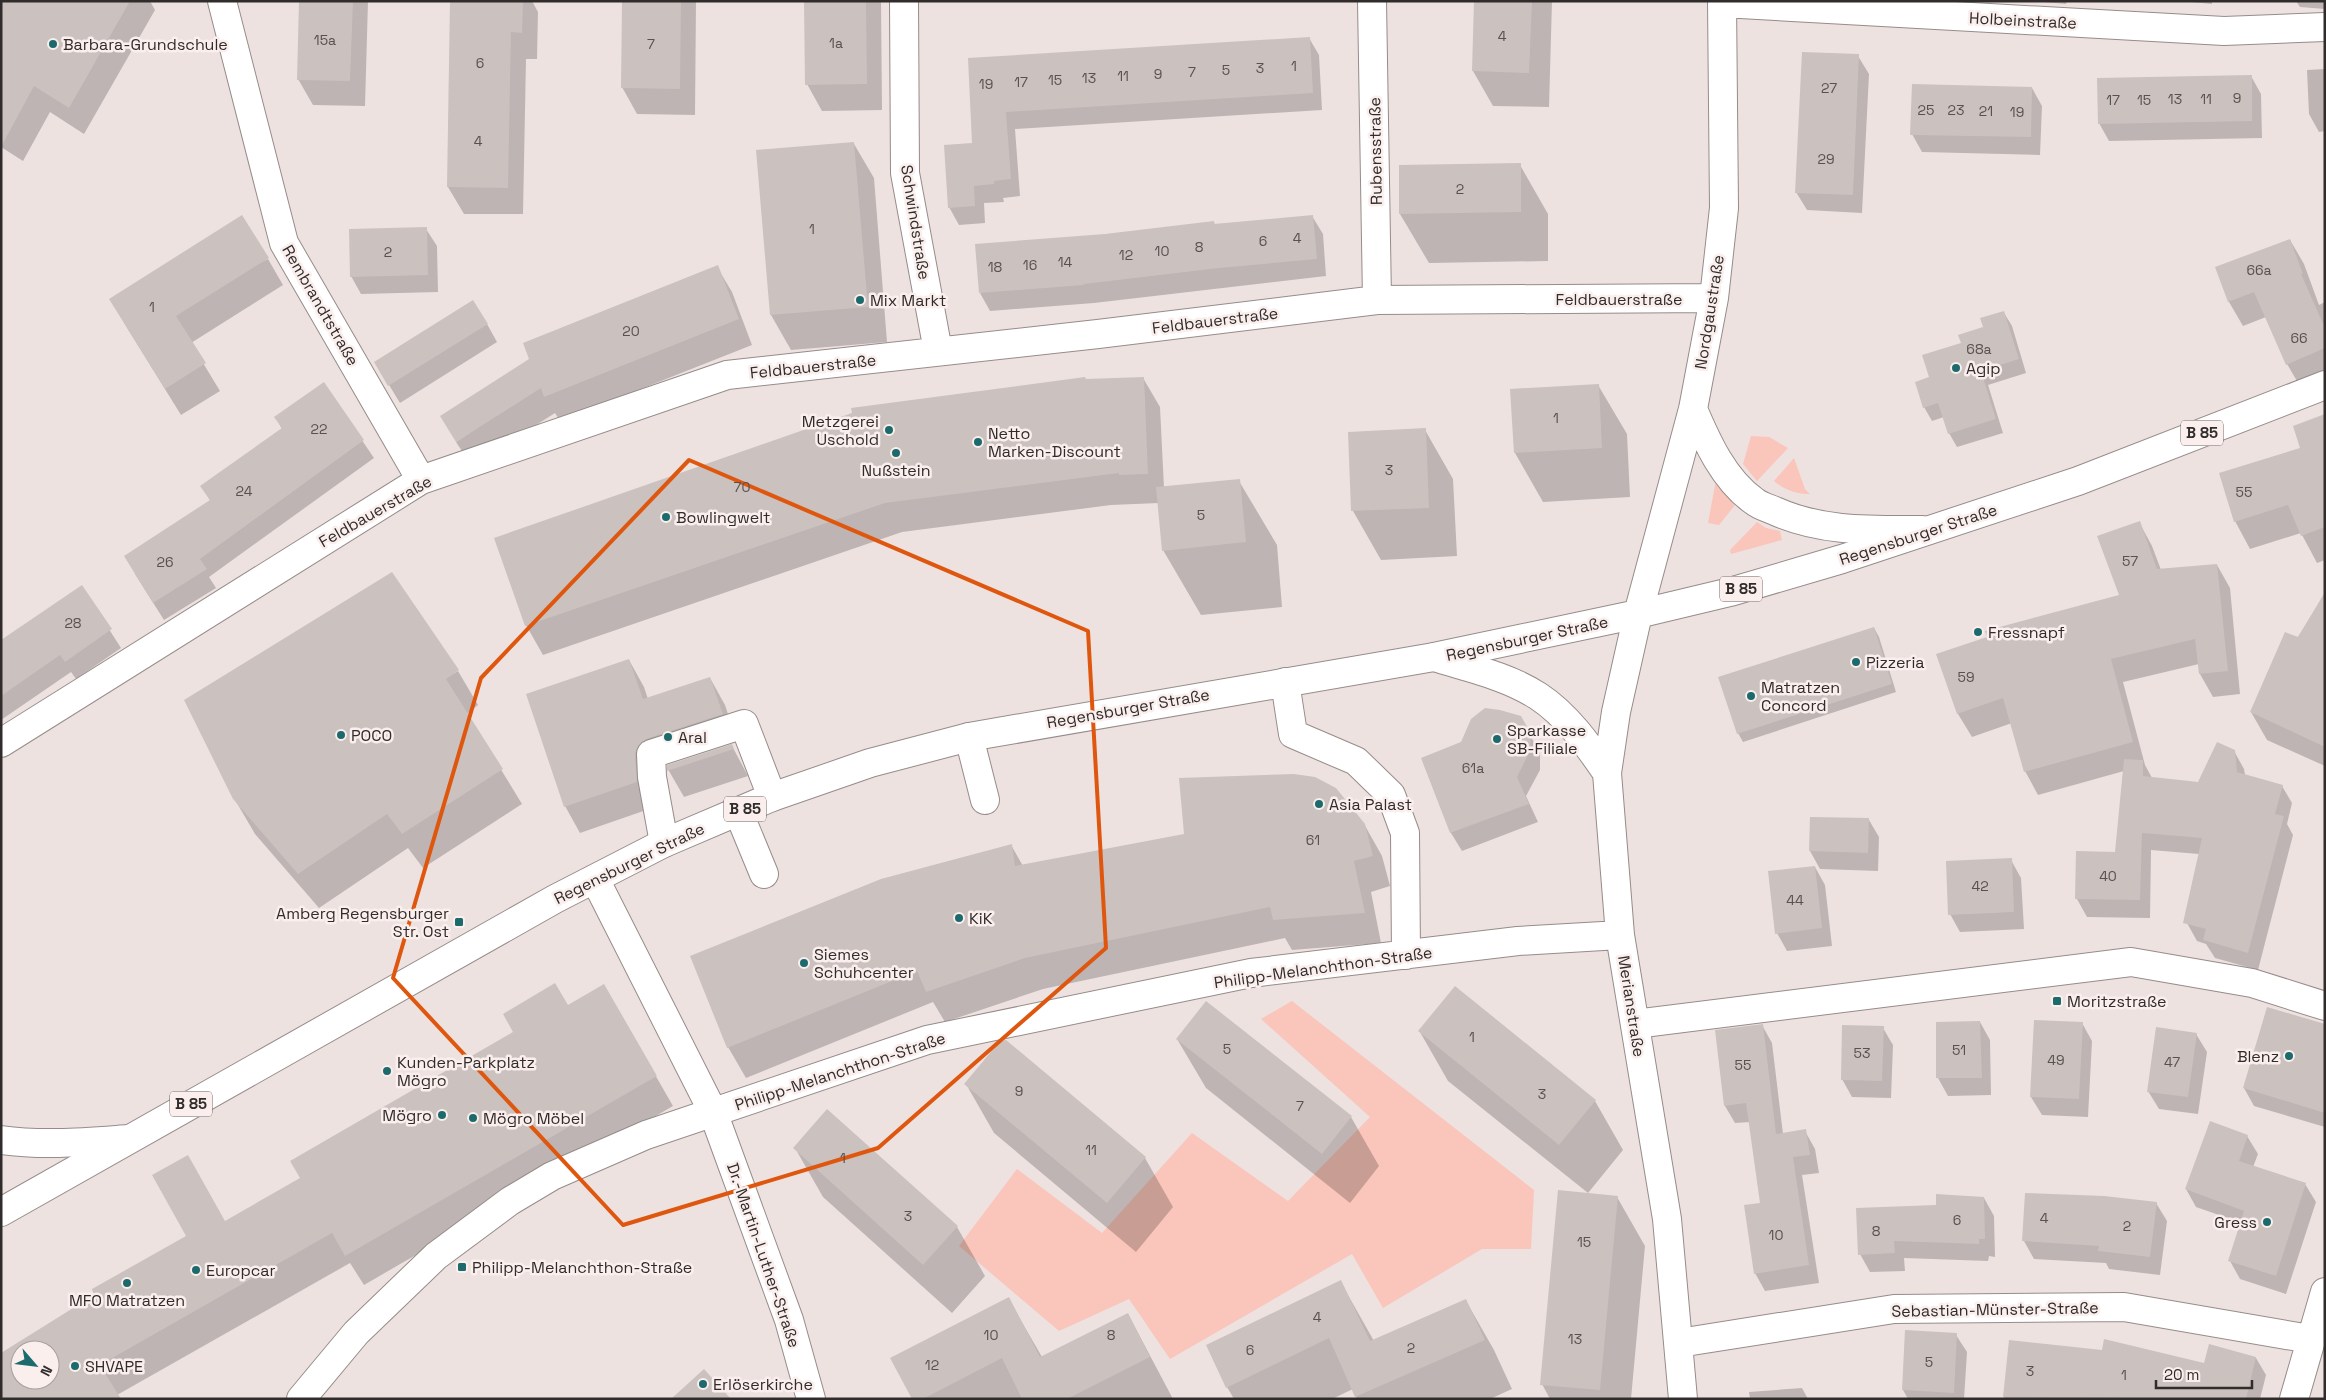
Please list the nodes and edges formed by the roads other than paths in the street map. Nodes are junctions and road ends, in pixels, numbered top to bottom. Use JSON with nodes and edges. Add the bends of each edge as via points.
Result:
{"nodes":[{"id":1,"x":222,"y":1,"type":"edge"},
{"id":2,"x":904,"y":1,"type":"edge"},
{"id":3,"x":1372,"y":1,"type":"edge"},
{"id":4,"x":1722,"y":2,"type":"edge"},
{"id":5,"x":1878,"y":7,"type":"edge"},
{"id":6,"x":2325,"y":27,"type":"edge"},
{"id":7,"x":1714,"y":298,"type":"junction"},
{"id":8,"x":1378,"y":300,"type":"junction"},
{"id":9,"x":938,"y":351,"type":"junction"},
{"id":10,"x":2325,"y":385,"type":"edge"},
{"id":11,"x":1693,"y":410,"type":"junction"},
{"id":12,"x":421,"y":480,"type":"junction"},
{"id":13,"x":1931,"y":530,"type":"junction"},
{"id":14,"x":1638,"y":614,"type":"junction"},
{"id":15,"x":1434,"y":657,"type":"junction"},
{"id":16,"x":1285,"y":682,"type":"junction"},
{"id":17,"x":968,"y":736,"type":"junction"},
{"id":18,"x":1,"y":743,"type":"edge"},
{"id":19,"x":1608,"y":773,"type":"junction"},
{"id":20,"x":772,"y":797,"type":"junction"},
{"id":21,"x":985,"y":800,"type":"dead end"},
{"id":22,"x":738,"y":811,"type":"junction"},
{"id":23,"x":664,"y":843,"type":"junction"},
{"id":24,"x":764,"y":874,"type":"dead end"},
{"id":25,"x":595,"y":879,"type":"junction"},
{"id":26,"x":1620,"y":935,"type":"junction"},
{"id":27,"x":1406,"y":954,"type":"junction"},
{"id":28,"x":2325,"y":1006,"type":"edge"},
{"id":29,"x":1635,"y":1024,"type":"junction"},
{"id":30,"x":713,"y":1112,"type":"junction"},
{"id":31,"x":129,"y":1139,"type":"junction"},
{"id":32,"x":1,"y":1140,"type":"edge"},
{"id":33,"x":1,"y":1212,"type":"edge"},
{"id":34,"x":2325,"y":1292,"type":"edge"},
{"id":35,"x":2310,"y":1339,"type":"junction"},
{"id":36,"x":1679,"y":1343,"type":"junction"},
{"id":37,"x":301,"y":1399,"type":"edge"},
{"id":38,"x":811,"y":1399,"type":"edge"},
{"id":39,"x":1683,"y":1399,"type":"edge"},
{"id":40,"x":2294,"y":1399,"type":"edge"}],
"edges":[{"from":1,"to":12,"type":"street","name":"Rembrandtstraße","via":[[284,243]]},
{"from":2,"to":9,"type":"street","name":"Schwindstraße","via":[[905,173]]},
{"from":3,"to":8,"type":"street","name":"Rubensstraße"},
{"from":4,"to":5,"type":"street","name":"Holbeinstraße"},
{"from":4,"to":7,"type":"street","name":"Nordgaustraße","via":[[1724,208]]},
{"from":5,"to":6,"type":"street","name":"Holbeinstraße","via":[[2224,31]]},
{"from":7,"to":8,"type":"street","name":"Feldbauerstraße"},
{"from":7,"to":11,"type":"street","name":"Nordgaustraße"},
{"from":8,"to":9,"type":"street","name":"Feldbauerstraße"},
{"from":9,"to":12,"type":"street","name":"Feldbauerstraße","via":[[727,375]]},
{"from":10,"to":13,"type":"street","name":"Regensburger Straße","number":"B 85","via":[[2078,481]]},
{"from":11,"to":13,"type":"street","via":[[1729,477],[1754,502],[1792,519],[1849,530]]},
{"from":11,"to":14,"type":"street","name":"Nordgaustraße"},
{"from":12,"to":18,"type":"street","name":"Feldbauerstraße"},
{"from":13,"to":14,"type":"street","name":"Regensburger Straße","number":"B 85","via":[[1745,588]]},
{"from":14,"to":15,"type":"street","name":"Regensburger Straße","number":"B 85"},
{"from":14,"to":19,"type":"street","name":"Merianstraße","via":[[1616,712]]},
{"from":15,"to":16,"type":"street","name":"Regensburger Straße","number":"B 85"},
{"from":15,"to":19,"type":"street","via":[[1497,676],[1538,696],[1571,724]]},
{"from":16,"to":17,"type":"street","name":"Regensburger Straße","number":"B 85"},
{"from":16,"to":27,"type":"street","via":[[1293,734],[1356,762],[1391,795],[1405,833]]},
{"from":17,"to":20,"type":"street","name":"Regensburger Straße","number":"B 85","via":[[870,763]]},
{"from":17,"to":21,"type":"street"},
{"from":19,"to":26,"type":"street","name":"Merianstraße"},
{"from":20,"to":22,"type":"street","name":"Regensburger Straße","number":"B 85"},
{"from":20,"to":23,"type":"street","via":[[744,724],[651,754]]},
{"from":22,"to":23,"type":"street","name":"Regensburger Straße","number":"B 85"},
{"from":22,"to":24,"type":"street"},
{"from":23,"to":25,"type":"street","name":"Regensburger Straße","number":"B 85"},
{"from":25,"to":30,"type":"street","name":"Dr.-Martin-Luther-Straße"},
{"from":25,"to":31,"type":"street","name":"Regensburger Straße","number":"B 85"},
{"from":26,"to":27,"type":"street","name":"Philipp-Melanchthon-Straße","via":[[1518,941]]},
{"from":26,"to":29,"type":"street","name":"Merianstraße"},
{"from":27,"to":30,"type":"street","name":"Philipp-Melanchthon-Straße","via":[[1251,973],[927,1040]]},
{"from":28,"to":29,"type":"street","via":[[2252,983],[2132,962]]},
{"from":29,"to":36,"type":"street","name":"Merianstraße","via":[[1667,1219]]},
{"from":30,"to":37,"type":"street","name":"Philipp-Melanchthon-Straße","via":[[561,1172],[510,1201],[436,1256],[356,1333]]},
{"from":30,"to":38,"type":"street","name":"Dr.-Martin-Luther-Straße","via":[[788,1320]]},
{"from":31,"to":32,"type":"street","via":[[62,1143]]},
{"from":31,"to":33,"type":"street","name":"Regensburger Straße","number":"B 85"},
{"from":34,"to":35,"type":"street"},
{"from":35,"to":36,"type":"street","name":"Sebastian-Münster-Straße","via":[[2124,1307],[1894,1309]]},
{"from":35,"to":40,"type":"street"},
{"from":36,"to":39,"type":"street","name":"Merianstraße"}]}
